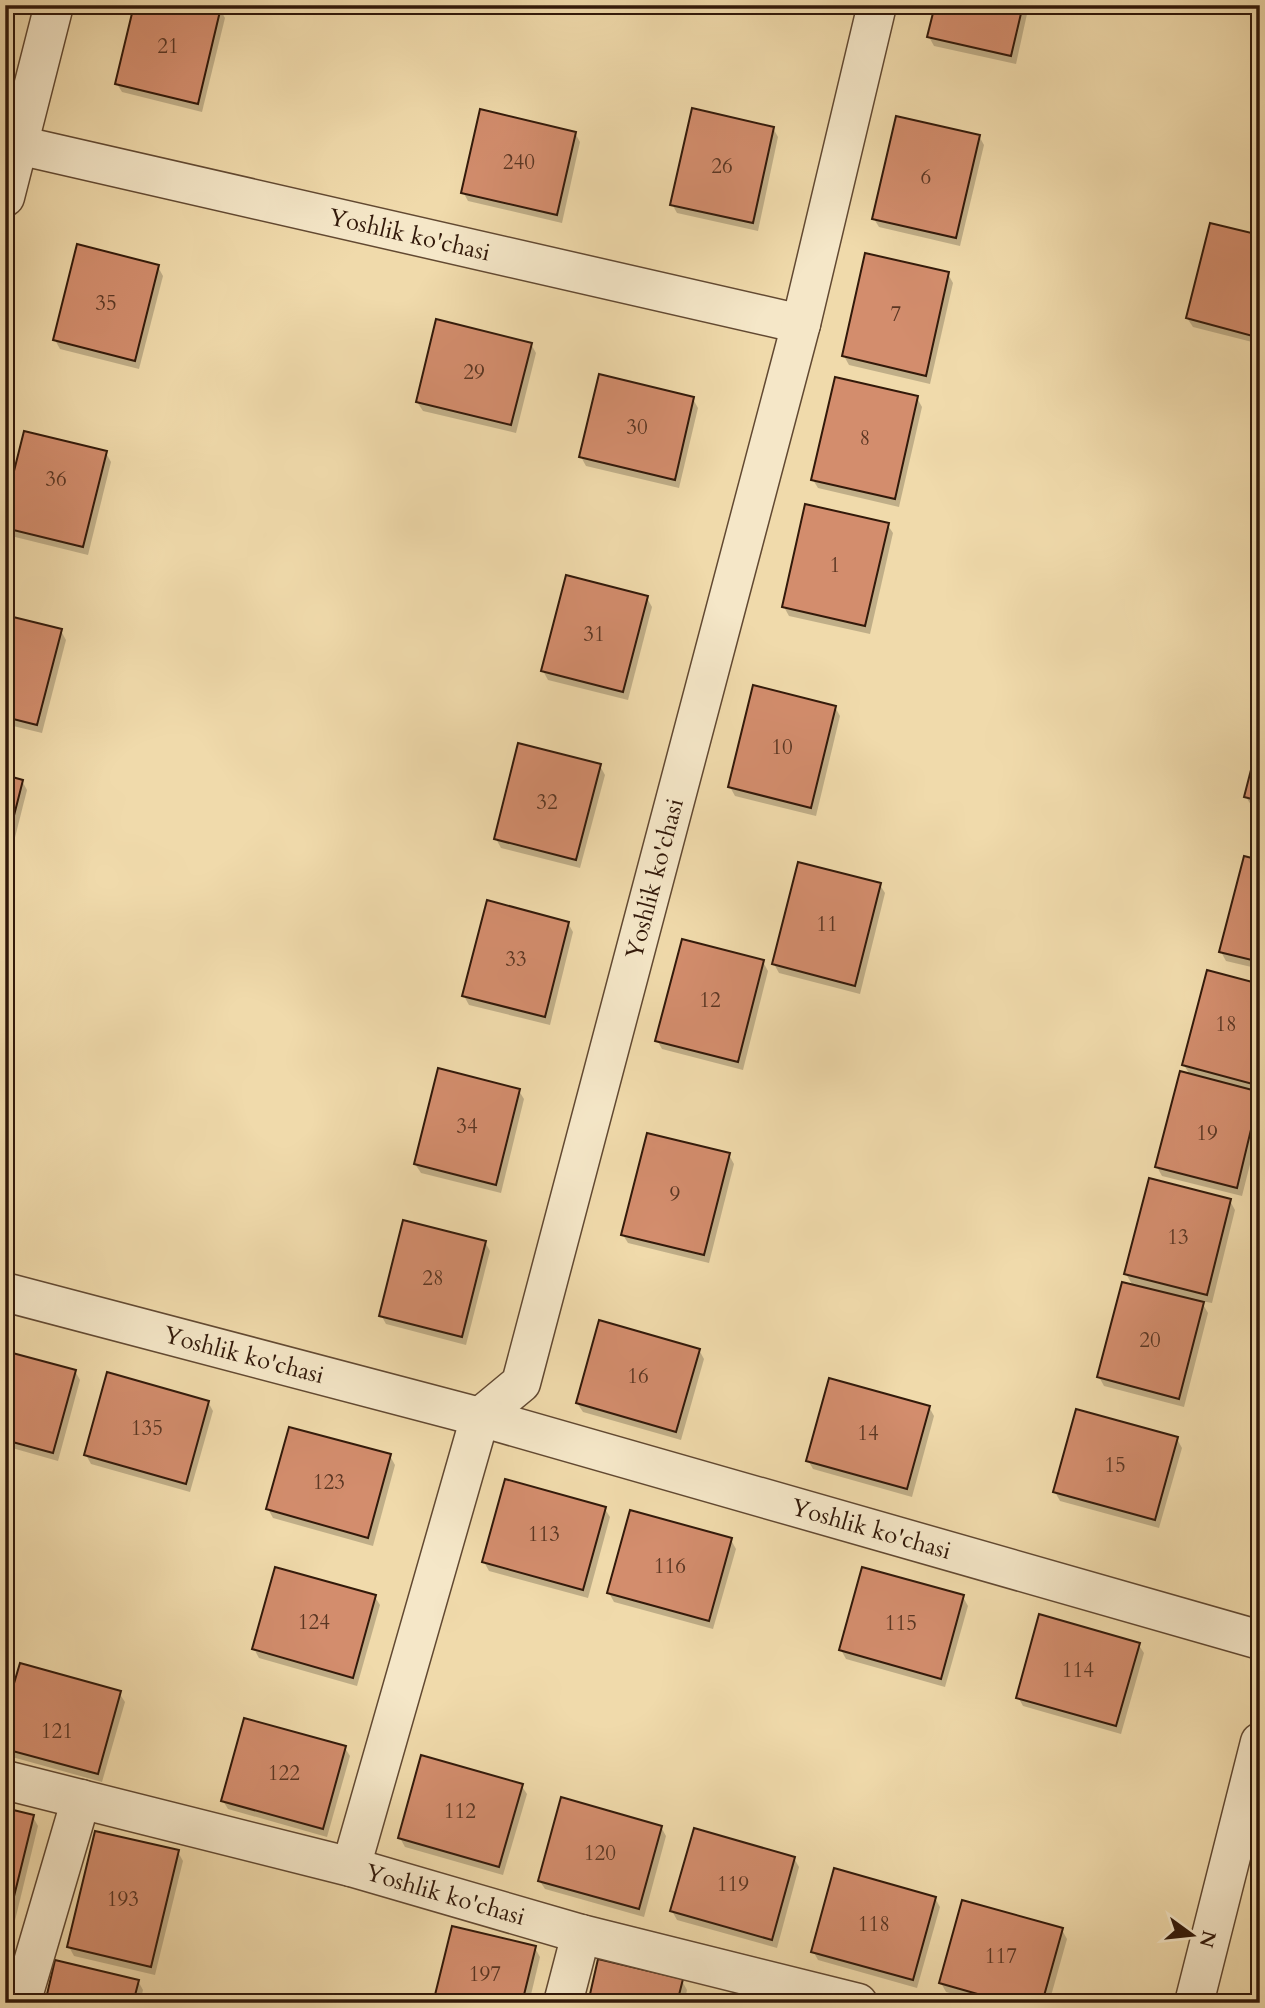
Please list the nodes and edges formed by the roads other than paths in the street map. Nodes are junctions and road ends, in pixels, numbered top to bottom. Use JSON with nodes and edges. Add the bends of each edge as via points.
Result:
{"nodes":[{"id":1,"x":54,"y":5,"type":"edge"},
{"id":2,"x":877,"y":5,"type":"edge"},
{"id":3,"x":12,"y":144,"type":"edge"},
{"id":4,"x":5,"y":197,"type":"edge"},
{"id":5,"x":801,"y":324,"type":"junction"},
{"id":6,"x":5,"y":1292,"type":"edge"},
{"id":7,"x":480,"y":1417,"type":"junction"},
{"id":8,"x":1260,"y":1640,"type":"edge"},
{"id":9,"x":1260,"y":1742,"type":"edge"},
{"id":10,"x":5,"y":1780,"type":"edge"},
{"id":11,"x":81,"y":1799,"type":"junction"},
{"id":12,"x":351,"y":1867,"type":"junction"},
{"id":13,"x":581,"y":1934,"type":"junction"},
{"id":14,"x":21,"y":2003,"type":"edge"},
{"id":15,"x":563,"y":2003,"type":"edge"},
{"id":16,"x":858,"y":2003,"type":"edge"},
{"id":17,"x":1194,"y":2003,"type":"edge"}],
"edges":[{"from":1,"to":3,"type":"street"},
{"from":2,"to":5,"type":"street","name":"Yoshlik ko'chasi"},
{"from":3,"to":4,"type":"street"},
{"from":3,"to":5,"type":"street","name":"Yoshlik ko'chasi"},
{"from":5,"to":7,"type":"street","name":"Yoshlik ko'chasi","via":[[521,1382]]},
{"from":6,"to":7,"type":"street","name":"Yoshlik ko'chasi"},
{"from":7,"to":8,"type":"street","name":"Yoshlik ko'chasi"},
{"from":7,"to":12,"type":"street","name":"Yoshlik ko'chasi"},
{"from":9,"to":17,"type":"street"},
{"from":10,"to":11,"type":"street","name":"Yoshlik ko'chasi"},
{"from":11,"to":12,"type":"street","name":"Yoshlik ko'chasi"},
{"from":11,"to":14,"type":"street"},
{"from":12,"to":13,"type":"street","name":"Yoshlik ko'chasi"},
{"from":13,"to":15,"type":"street"},
{"from":13,"to":16,"type":"street","name":"Yoshlik ko'chasi"}]}
